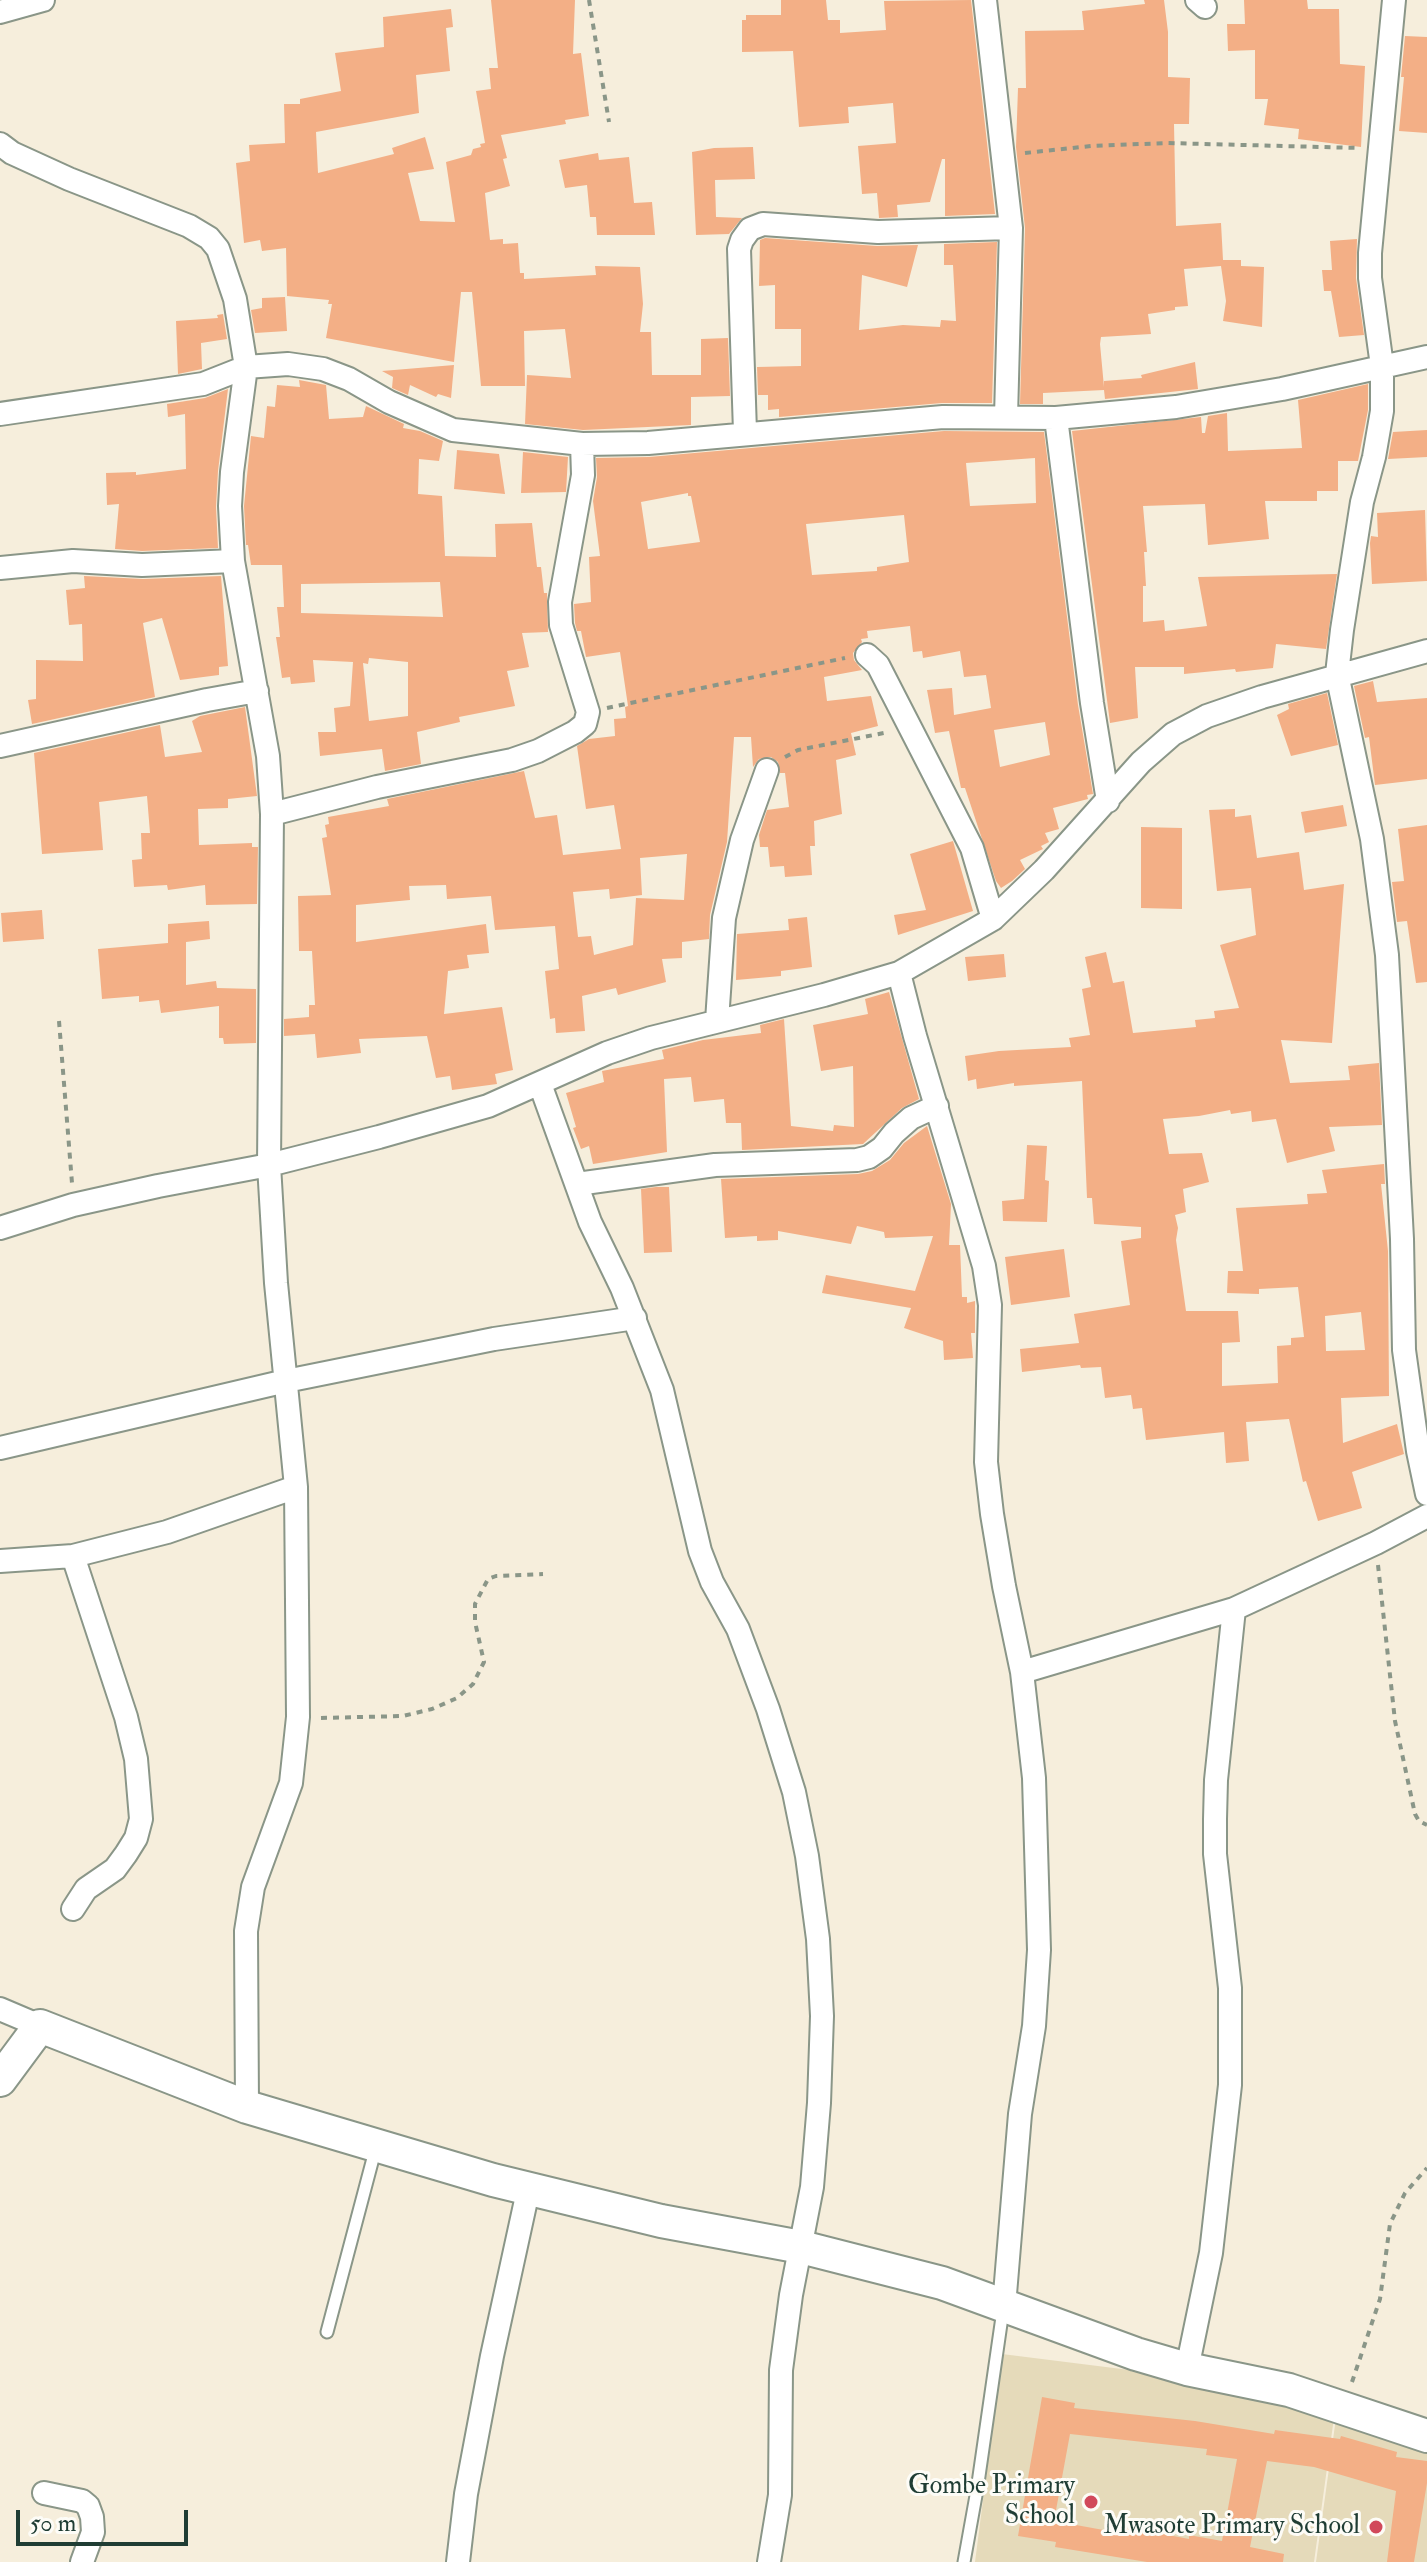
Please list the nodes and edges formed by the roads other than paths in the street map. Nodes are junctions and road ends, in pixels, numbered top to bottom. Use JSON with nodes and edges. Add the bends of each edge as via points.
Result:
{"nodes":[{"id":1,"x":43,"y":0,"type":"edge"},
{"id":2,"x":985,"y":0,"type":"edge"},
{"id":3,"x":1394,"y":0,"type":"edge"},
{"id":4,"x":0,"y":12,"type":"edge"},
{"id":5,"x":0,"y":144,"type":"edge"},
{"id":6,"x":1011,"y":228,"type":"junction"},
{"id":7,"x":1427,"y":357,"type":"edge"},
{"id":8,"x":1382,"y":366,"type":"junction"},
{"id":9,"x":246,"y":367,"type":"junction"},
{"id":10,"x":0,"y":414,"type":"edge"},
{"id":11,"x":1006,"y":417,"type":"junction"},
{"id":12,"x":1056,"y":418,"type":"junction"},
{"id":13,"x":745,"y":432,"type":"junction"},
{"id":14,"x":582,"y":444,"type":"junction"},
{"id":15,"x":233,"y":561,"type":"junction"},
{"id":16,"x":0,"y":568,"type":"edge"},
{"id":17,"x":1427,"y":651,"type":"edge"},
{"id":18,"x":867,"y":655,"type":"road end"},
{"id":19,"x":1337,"y":674,"type":"junction"},
{"id":20,"x":257,"y":691,"type":"junction"},
{"id":21,"x":0,"y":746,"type":"edge"},
{"id":22,"x":767,"y":770,"type":"road end"},
{"id":23,"x":1108,"y":801,"type":"junction"},
{"id":24,"x":272,"y":814,"type":"junction"},
{"id":25,"x":993,"y":919,"type":"junction"},
{"id":26,"x":899,"y":973,"type":"junction"},
{"id":27,"x":717,"y":1021,"type":"junction"},
{"id":28,"x":540,"y":1084,"type":"junction"},
{"id":29,"x":937,"y":1106,"type":"junction"},
{"id":30,"x":269,"y":1165,"type":"junction"},
{"id":31,"x":577,"y":1184,"type":"junction"},
{"id":32,"x":0,"y":1228,"type":"edge"},
{"id":33,"x":635,"y":1318,"type":"junction"},
{"id":34,"x":286,"y":1381,"type":"junction"},
{"id":35,"x":0,"y":1448,"type":"edge"},
{"id":36,"x":296,"y":1487,"type":"junction"},
{"id":37,"x":1427,"y":1494,"type":"edge"},
{"id":38,"x":1427,"y":1516,"type":"edge"},
{"id":39,"x":73,"y":1556,"type":"junction"},
{"id":40,"x":0,"y":1561,"type":"edge"},
{"id":41,"x":1234,"y":1609,"type":"junction"},
{"id":42,"x":1022,"y":1672,"type":"junction"},
{"id":43,"x":73,"y":1909,"type":"dead end"},
{"id":44,"x":0,"y":2009,"type":"edge"},
{"id":45,"x":40,"y":2026,"type":"junction"},
{"id":46,"x":0,"y":2080,"type":"edge"},
{"id":47,"x":247,"y":2107,"type":"junction"},
{"id":48,"x":377,"y":2144,"type":"junction"},
{"id":49,"x":528,"y":2191,"type":"junction"},
{"id":50,"x":801,"y":2247,"type":"junction"},
{"id":51,"x":1004,"y":2306,"type":"junction"},
{"id":52,"x":327,"y":2332,"type":"dead end"},
{"id":53,"x":1187,"y":2369,"type":"junction"},
{"id":54,"x":1427,"y":2436,"type":"edge"},
{"id":55,"x":44,"y":2493,"type":"dead end"},
{"id":56,"x":82,"y":2562,"type":"edge"},
{"id":57,"x":458,"y":2562,"type":"edge"},
{"id":58,"x":769,"y":2562,"type":"edge"},
{"id":59,"x":964,"y":2562,"type":"edge"}],
"edges":[{"from":1,"to":4,"type":"street"},
{"from":2,"to":6,"type":"street"},
{"from":3,"to":8,"type":"street","via":[[1370,278]]},
{"from":5,"to":9,"type":"street","via":[[209,238],[235,299]]},
{"from":6,"to":11,"type":"street"},
{"from":6,"to":13,"type":"street","via":[[878,232],[763,224],[750,229],[739,249]]},
{"from":7,"to":8,"type":"street"},
{"from":8,"to":12,"type":"street","via":[[1176,407]]},
{"from":8,"to":19,"type":"street","via":[[1382,411],[1362,502]]},
{"from":9,"to":10,"type":"street","via":[[203,384]]},
{"from":9,"to":14,"type":"street","via":[[288,364],[323,369],[453,430]]},
{"from":9,"to":15,"type":"street","via":[[232,472]]},
{"from":11,"to":12,"type":"street"},
{"from":11,"to":13,"type":"street"},
{"from":12,"to":23,"type":"street"},
{"from":13,"to":14,"type":"street"},
{"from":14,"to":24,"type":"street","via":[[583,475],[560,602],[561,625],[588,712],[585,724],[512,760]]},
{"from":15,"to":16,"type":"street","via":[[73,561]]},
{"from":15,"to":20,"type":"street"},
{"from":17,"to":19,"type":"street"},
{"from":18,"to":25,"type":"street","via":[[878,665],[972,848]]},
{"from":19,"to":23,"type":"street","via":[[1207,716],[1173,734]]},
{"from":19,"to":37,"type":"street","via":[[1372,839],[1387,955],[1404,1350]]},
{"from":20,"to":21,"type":"street"},
{"from":20,"to":24,"type":"street"},
{"from":22,"to":27,"type":"street","via":[[742,840],[724,918]]},
{"from":23,"to":25,"type":"street"},
{"from":24,"to":30,"type":"street"},
{"from":25,"to":26,"type":"street"},
{"from":26,"to":27,"type":"street"},
{"from":26,"to":29,"type":"street"},
{"from":27,"to":28,"type":"street","via":[[607,1053]]},
{"from":28,"to":30,"type":"street","via":[[488,1106]]},
{"from":28,"to":31,"type":"street"},
{"from":29,"to":31,"type":"street","via":[[911,1118],[882,1148],[857,1160],[715,1165]]},
{"from":29,"to":42,"type":"street","via":[[984,1266],[990,1305],[986,1462]]},
{"from":30,"to":32,"type":"street","via":[[73,1205]]},
{"from":30,"to":34,"type":"street"},
{"from":31,"to":33,"type":"street"},
{"from":33,"to":34,"type":"street","via":[[494,1339]]},
{"from":33,"to":50,"type":"street","via":[[662,1390],[700,1551],[738,1629],[768,1709],[807,1856],[822,2016],[812,2187]]},
{"from":34,"to":35,"type":"street"},
{"from":34,"to":36,"type":"street"},
{"from":36,"to":39,"type":"street","via":[[167,1532]]},
{"from":36,"to":47,"type":"street","via":[[298,1717],[291,1783],[253,1887],[246,1931]]},
{"from":38,"to":41,"type":"street"},
{"from":39,"to":40,"type":"street"},
{"from":39,"to":43,"type":"street","via":[[126,1717],[141,1819],[136,1838],[115,1869],[86,1889]]},
{"from":41,"to":42,"type":"street"},
{"from":41,"to":53,"type":"street","via":[[1215,1819],[1230,1988],[1230,2085],[1211,2253]]},
{"from":42,"to":51,"type":"street","via":[[1034,1778],[1039,1950]]},
{"from":44,"to":45,"type":"street"},
{"from":45,"to":46,"type":"street"},
{"from":45,"to":47,"type":"street"},
{"from":47,"to":48,"type":"street"},
{"from":48,"to":49,"type":"street"},
{"from":48,"to":52,"type":"lane"},
{"from":49,"to":50,"type":"street"},
{"from":49,"to":57,"type":"street","via":[[492,2356]]},
{"from":50,"to":51,"type":"street","via":[[942,2283]]},
{"from":50,"to":58,"type":"street","via":[[781,2370],[780,2495]]},
{"from":51,"to":53,"type":"street"},
{"from":51,"to":59,"type":"lane"},
{"from":53,"to":54,"type":"street","via":[[1289,2390]]},
{"from":55,"to":56,"type":"street","via":[[88,2506],[93,2532]]}]}
